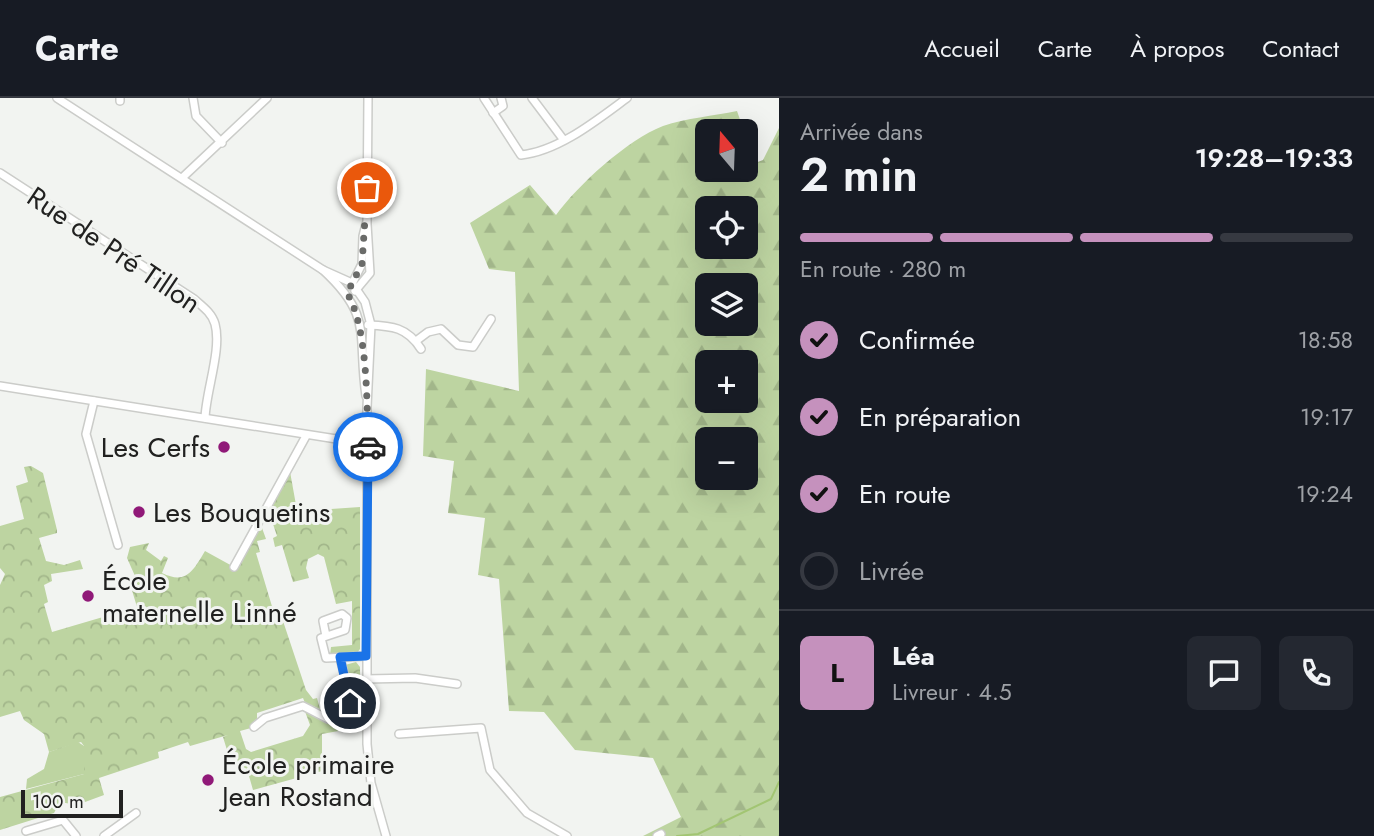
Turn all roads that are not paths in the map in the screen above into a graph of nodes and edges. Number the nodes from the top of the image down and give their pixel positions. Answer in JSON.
{"nodes":[{"id":1,"x":57,"y":98,"type":"edge"},
{"id":2,"x":193,"y":98,"type":"edge"},
{"id":3,"x":267,"y":98,"type":"edge"},
{"id":4,"x":368,"y":98,"type":"edge"},
{"id":5,"x":484,"y":98,"type":"edge"},
{"id":6,"x":501,"y":98,"type":"edge"},
{"id":7,"x":532,"y":98,"type":"edge"},
{"id":8,"x":627,"y":98,"type":"edge"},
{"id":9,"x":493,"y":113,"type":"junction"},
{"id":10,"x":563,"y":139,"type":"junction"},
{"id":11,"x":222,"y":143,"type":"junction"},
{"id":12,"x":0,"y":173,"type":"edge"},
{"id":13,"x":182,"y":178,"type":"junction"},
{"id":14,"x":367,"y":224,"type":"junction"},
{"id":15,"x":323,"y":270,"type":"junction"},
{"id":16,"x":352,"y":283,"type":"junction"},
{"id":17,"x":358,"y":290,"type":"junction"},
{"id":18,"x":347,"y":293,"type":"junction"},
{"id":19,"x":491,"y":319,"type":"dead end"},
{"id":20,"x":360,"y":325,"type":"junction"},
{"id":21,"x":371,"y":325,"type":"junction"},
{"id":22,"x":416,"y":341,"type":"junction"},
{"id":23,"x":421,"y":349,"type":"dead end"},
{"id":24,"x":0,"y":386,"type":"edge"},
{"id":25,"x":94,"y":401,"type":"junction"},
{"id":26,"x":368,"y":407,"type":"junction"},
{"id":27,"x":205,"y":418,"type":"junction"},
{"id":28,"x":306,"y":436,"type":"junction"},
{"id":29,"x":368,"y":444,"type":"junction"},
{"id":30,"x":118,"y":545,"type":"dead end"},
{"id":31,"x":234,"y":567,"type":"dead end"},
{"id":32,"x":326,"y":636,"type":"dead end"},
{"id":33,"x":366,"y":656,"type":"junction"},
{"id":34,"x":340,"y":657,"type":"junction"},
{"id":35,"x":366,"y":679,"type":"junction"},
{"id":36,"x":457,"y":684,"type":"dead end"},
{"id":37,"x":254,"y":727,"type":"dead end"},
{"id":38,"x":399,"y":734,"type":"dead end"},
{"id":39,"x":136,"y":813,"type":"dead end"},
{"id":40,"x":26,"y":831,"type":"dead end"},
{"id":41,"x":76,"y":836,"type":"edge"},
{"id":42,"x":104,"y":836,"type":"edge"},
{"id":43,"x":386,"y":836,"type":"edge"},
{"id":44,"x":567,"y":836,"type":"edge"}],
"edges":[{"from":1,"to":13,"type":"street"},
{"from":2,"to":11,"type":"street"},
{"from":3,"to":11,"type":"street"},
{"from":4,"to":14,"type":"street"},
{"from":5,"to":9,"type":"street"},
{"from":6,"to":9,"type":"street"},
{"from":7,"to":10,"type":"street"},
{"from":8,"to":10,"type":"street"},
{"from":9,"to":10,"type":"street"},
{"from":11,"to":13,"type":"street"},
{"from":12,"to":27,"type":"street","name":"Rue de Pré Tillon"},
{"from":13,"to":15,"type":"street"},
{"from":14,"to":16,"type":"street"},
{"from":14,"to":17,"type":"street"},
{"from":15,"to":16,"type":"street"},
{"from":15,"to":18,"type":"street"},
{"from":16,"to":17,"type":"street"},
{"from":16,"to":18,"type":"street"},
{"from":17,"to":18,"type":"street"},
{"from":17,"to":21,"type":"street"},
{"from":18,"to":20,"type":"street"},
{"from":19,"to":22,"type":"street"},
{"from":20,"to":21,"type":"street"},
{"from":20,"to":26,"type":"street"},
{"from":21,"to":22,"type":"street"},
{"from":21,"to":26,"type":"street"},
{"from":22,"to":23,"type":"street"},
{"from":24,"to":25,"type":"street"},
{"from":25,"to":27,"type":"street"},
{"from":25,"to":30,"type":"street"},
{"from":26,"to":29,"type":"street"},
{"from":27,"to":28,"type":"street"},
{"from":28,"to":29,"type":"street"},
{"from":28,"to":31,"type":"street"},
{"from":29,"to":33,"type":"street"},
{"from":32,"to":34,"type":"street"},
{"from":33,"to":34,"type":"street"},
{"from":33,"to":35,"type":"street"},
{"from":34,"to":37,"type":"street"},
{"from":35,"to":36,"type":"street"},
{"from":35,"to":43,"type":"street"},
{"from":38,"to":44,"type":"street"},
{"from":39,"to":42,"type":"street"},
{"from":40,"to":41,"type":"street"}]}
